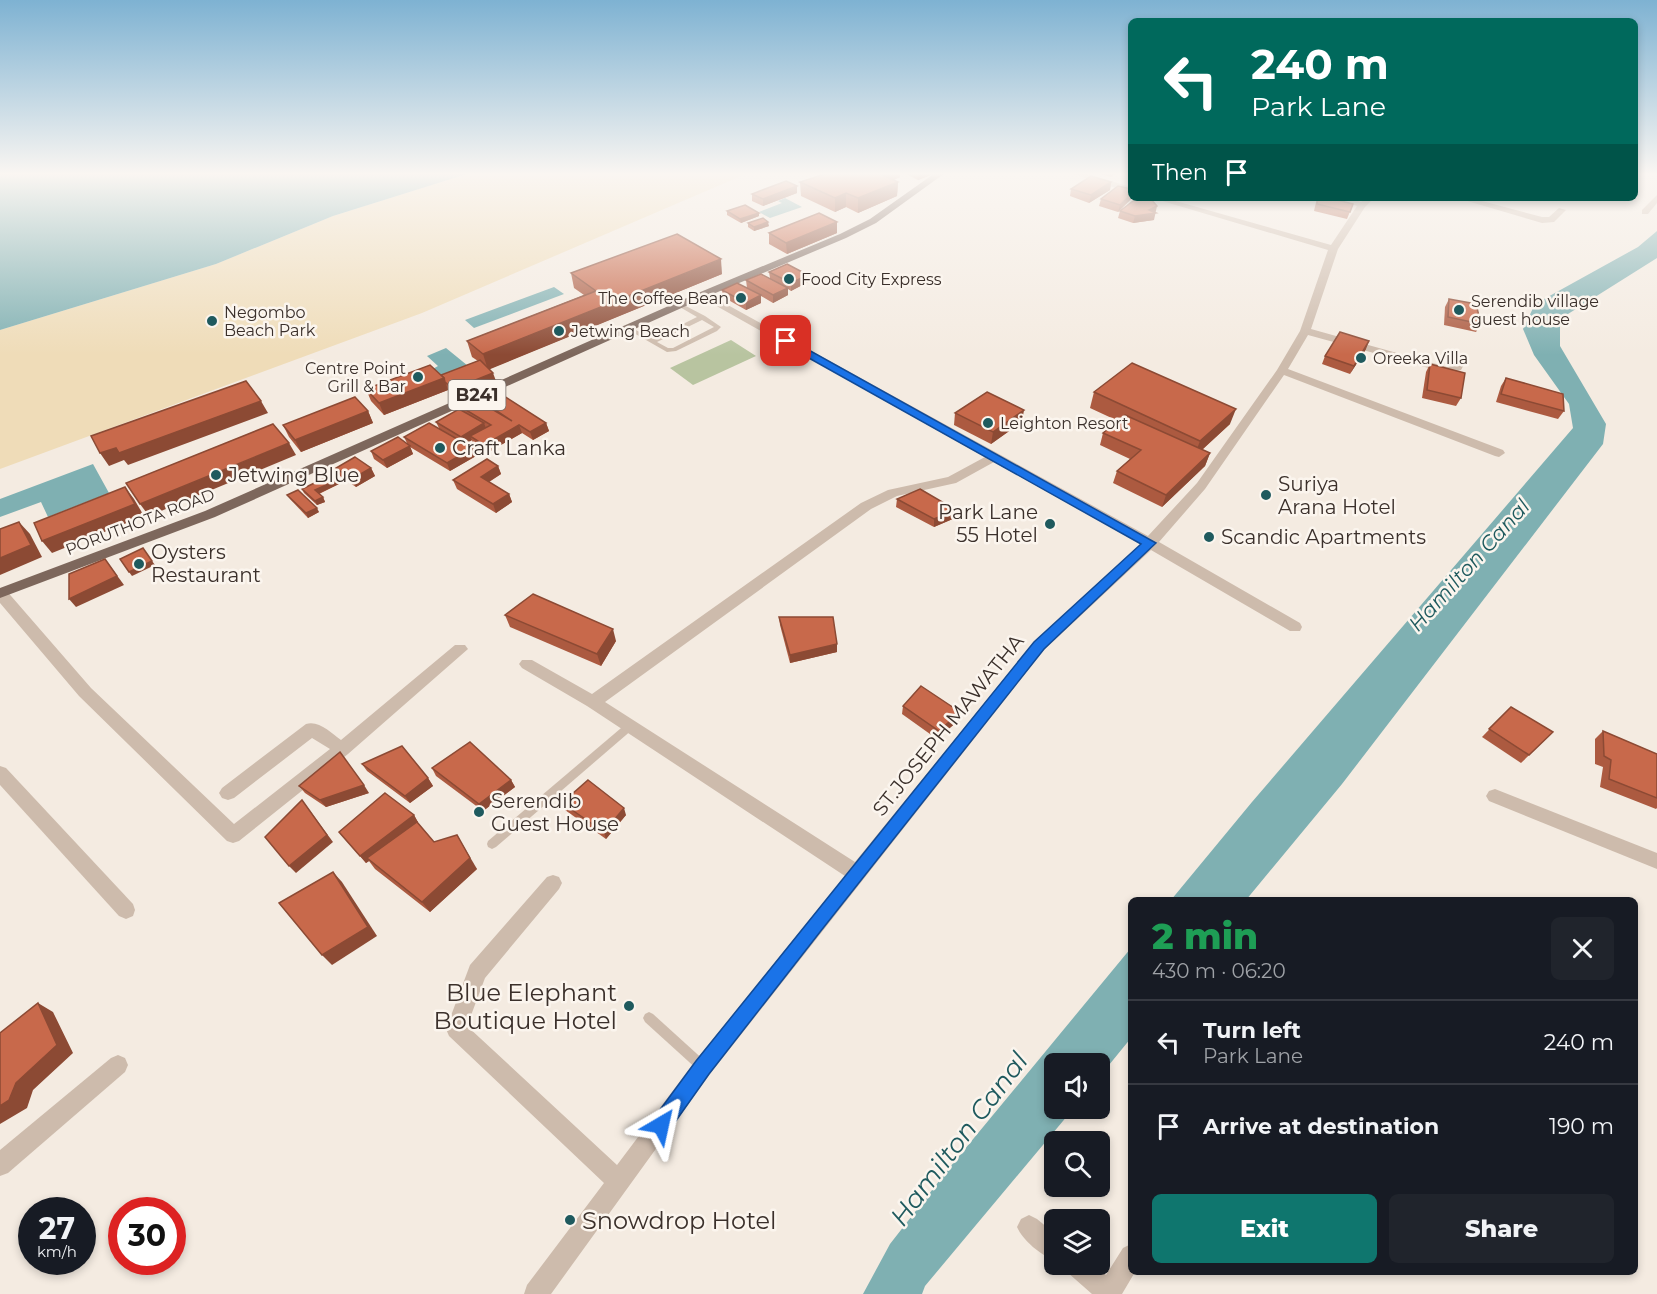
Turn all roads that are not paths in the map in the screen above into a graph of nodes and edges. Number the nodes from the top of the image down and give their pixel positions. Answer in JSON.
{"nodes":[{"id":1,"x":848,"y":233,"type":"edge"},
{"id":2,"x":1279,"y":233,"type":"edge"},
{"id":3,"x":1344,"y":233,"type":"edge"},
{"id":4,"x":1333,"y":249,"type":"junction"},
{"id":5,"x":702,"y":295,"type":"junction"},
{"id":6,"x":680,"y":305,"type":"junction"},
{"id":7,"x":703,"y":317,"type":"junction"},
{"id":8,"x":628,"y":328,"type":"junction"},
{"id":9,"x":1305,"y":330,"type":"junction"},
{"id":10,"x":652,"y":342,"type":"junction"},
{"id":11,"x":1463,"y":357,"type":"dead end"},
{"id":12,"x":1282,"y":370,"type":"junction"},
{"id":13,"x":1500,"y":453,"type":"dead end"},
{"id":14,"x":994,"y":457,"type":"junction"},
{"id":15,"x":1150,"y":543,"type":"junction"},
{"id":16,"x":0,"y":593,"type":"edge"},
{"id":17,"x":1295,"y":627,"type":"dead end"},
{"id":18,"x":460,"y":649,"type":"dead end"},
{"id":19,"x":527,"y":664,"type":"dead end"},
{"id":20,"x":593,"y":702,"type":"junction"},
{"id":21,"x":630,"y":726,"type":"junction"},
{"id":22,"x":342,"y":749,"type":"junction"},
{"id":23,"x":0,"y":773,"type":"edge"},
{"id":24,"x":228,"y":793,"type":"dead end"},
{"id":25,"x":1495,"y":796,"type":"dead end"},
{"id":26,"x":492,"y":844,"type":"dead end"},
{"id":27,"x":1657,"y":861,"type":"edge"},
{"id":28,"x":856,"y":873,"type":"junction"},
{"id":29,"x":553,"y":883,"type":"dead end"},
{"id":30,"x":126,"y":910,"type":"dead end"},
{"id":31,"x":649,"y":1018,"type":"dead end"},
{"id":32,"x":118,"y":1065,"type":"dead end"},
{"id":33,"x":703,"y":1067,"type":"junction"},
{"id":34,"x":0,"y":1165,"type":"edge"},
{"id":35,"x":619,"y":1182,"type":"junction"},
{"id":36,"x":1029,"y":1227,"type":"dead end"},
{"id":37,"x":1044,"y":1240,"type":"edge"},
{"id":38,"x":1128,"y":1261,"type":"edge"},
{"id":39,"x":1087,"y":1275,"type":"edge"},
{"id":40,"x":536,"y":1294,"type":"edge"},
{"id":41,"x":1109,"y":1294,"type":"edge"}],
"edges":[{"from":1,"to":5,"type":"main road","name":"PORUTHOTA ROAD","number":"B241"},
{"from":2,"to":4,"type":"street"},
{"from":3,"to":4,"type":"street","name":"ST.JOSEPH MAWATHA"},
{"from":4,"to":9,"type":"street","name":"ST.JOSEPH MAWATHA"},
{"from":5,"to":6,"type":"main road","name":"PORUTHOTA ROAD","number":"B241"},
{"from":5,"to":14,"type":"street"},
{"from":6,"to":7,"type":"lane"},
{"from":6,"to":8,"type":"main road","name":"PORUTHOTA ROAD","number":"B241"},
{"from":7,"to":10,"type":"lane"},
{"from":7,"to":10,"type":"lane"},
{"from":8,"to":10,"type":"lane"},
{"from":8,"to":16,"type":"main road","name":"PORUTHOTA ROAD","number":"B241"},
{"from":9,"to":11,"type":"street"},
{"from":9,"to":12,"type":"street","name":"ST.JOSEPH MAWATHA"},
{"from":12,"to":13,"type":"street"},
{"from":12,"to":15,"type":"street","name":"ST.JOSEPH MAWATHA"},
{"from":14,"to":15,"type":"street"},
{"from":14,"to":20,"type":"street"},
{"from":15,"to":17,"type":"street"},
{"from":15,"to":28,"type":"street","name":"ST.JOSEPH MAWATHA"},
{"from":16,"to":22,"type":"street"},
{"from":18,"to":22,"type":"street"},
{"from":19,"to":20,"type":"street"},
{"from":20,"to":21,"type":"street"},
{"from":21,"to":26,"type":"lane"},
{"from":21,"to":28,"type":"street"},
{"from":22,"to":24,"type":"street"},
{"from":23,"to":30,"type":"street"},
{"from":25,"to":27,"type":"street"},
{"from":28,"to":33,"type":"street","name":"ST.JOSEPH MAWATHA"},
{"from":29,"to":35,"type":"street"},
{"from":31,"to":33,"type":"lane"},
{"from":32,"to":34,"type":"street"},
{"from":33,"to":35,"type":"street","name":"ST.JOSEPH MAWATHA"},
{"from":35,"to":40,"type":"street","name":"ST.JOSEPH MAWATHA"},
{"from":36,"to":37,"type":"street"},
{"from":38,"to":41,"type":"street"},
{"from":39,"to":41,"type":"street"}]}
